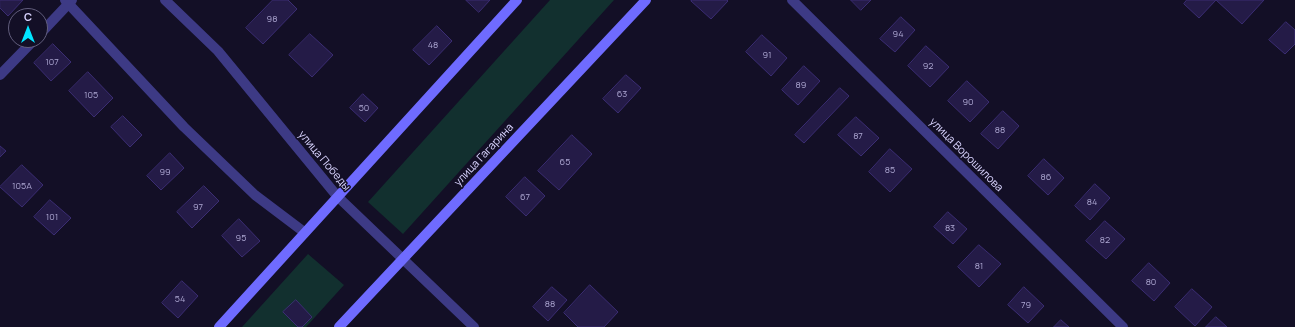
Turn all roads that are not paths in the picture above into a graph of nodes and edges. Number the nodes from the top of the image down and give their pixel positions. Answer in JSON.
{"nodes":[{"id":1,"x":165,"y":0,"type":"edge"},
{"id":2,"x":517,"y":0,"type":"edge"},
{"id":3,"x":646,"y":0,"type":"edge"},
{"id":4,"x":792,"y":0,"type":"edge"},
{"id":5,"x":69,"y":1,"type":"edge"},
{"id":6,"x":48,"y":25,"type":"edge"},
{"id":7,"x":26,"y":48,"type":"edge"},
{"id":8,"x":0,"y":75,"type":"edge"},
{"id":9,"x":337,"y":196,"type":"junction"},
{"id":10,"x":304,"y":232,"type":"junction"},
{"id":11,"x":402,"y":258,"type":"junction"},
{"id":12,"x":219,"y":327,"type":"edge"},
{"id":13,"x":339,"y":327,"type":"edge"},
{"id":14,"x":474,"y":327,"type":"edge"},
{"id":15,"x":1123,"y":327,"type":"edge"}],
"edges":[{"from":1,"to":9,"type":"street","name":"улица Победы"},
{"from":2,"to":9,"type":"street"},
{"from":3,"to":11,"type":"street","name":"улица Гагарина"},
{"from":4,"to":15,"type":"street","name":"улица Ворошилова"},
{"from":5,"to":6,"type":"street"},
{"from":5,"to":10,"type":"street"},
{"from":7,"to":8,"type":"street"},
{"from":9,"to":10,"type":"street"},
{"from":9,"to":11,"type":"street","name":"улица Победы"},
{"from":10,"to":12,"type":"street"},
{"from":11,"to":13,"type":"street","name":"улица Гагарина"},
{"from":11,"to":14,"type":"street","name":"улица Победы"}]}
